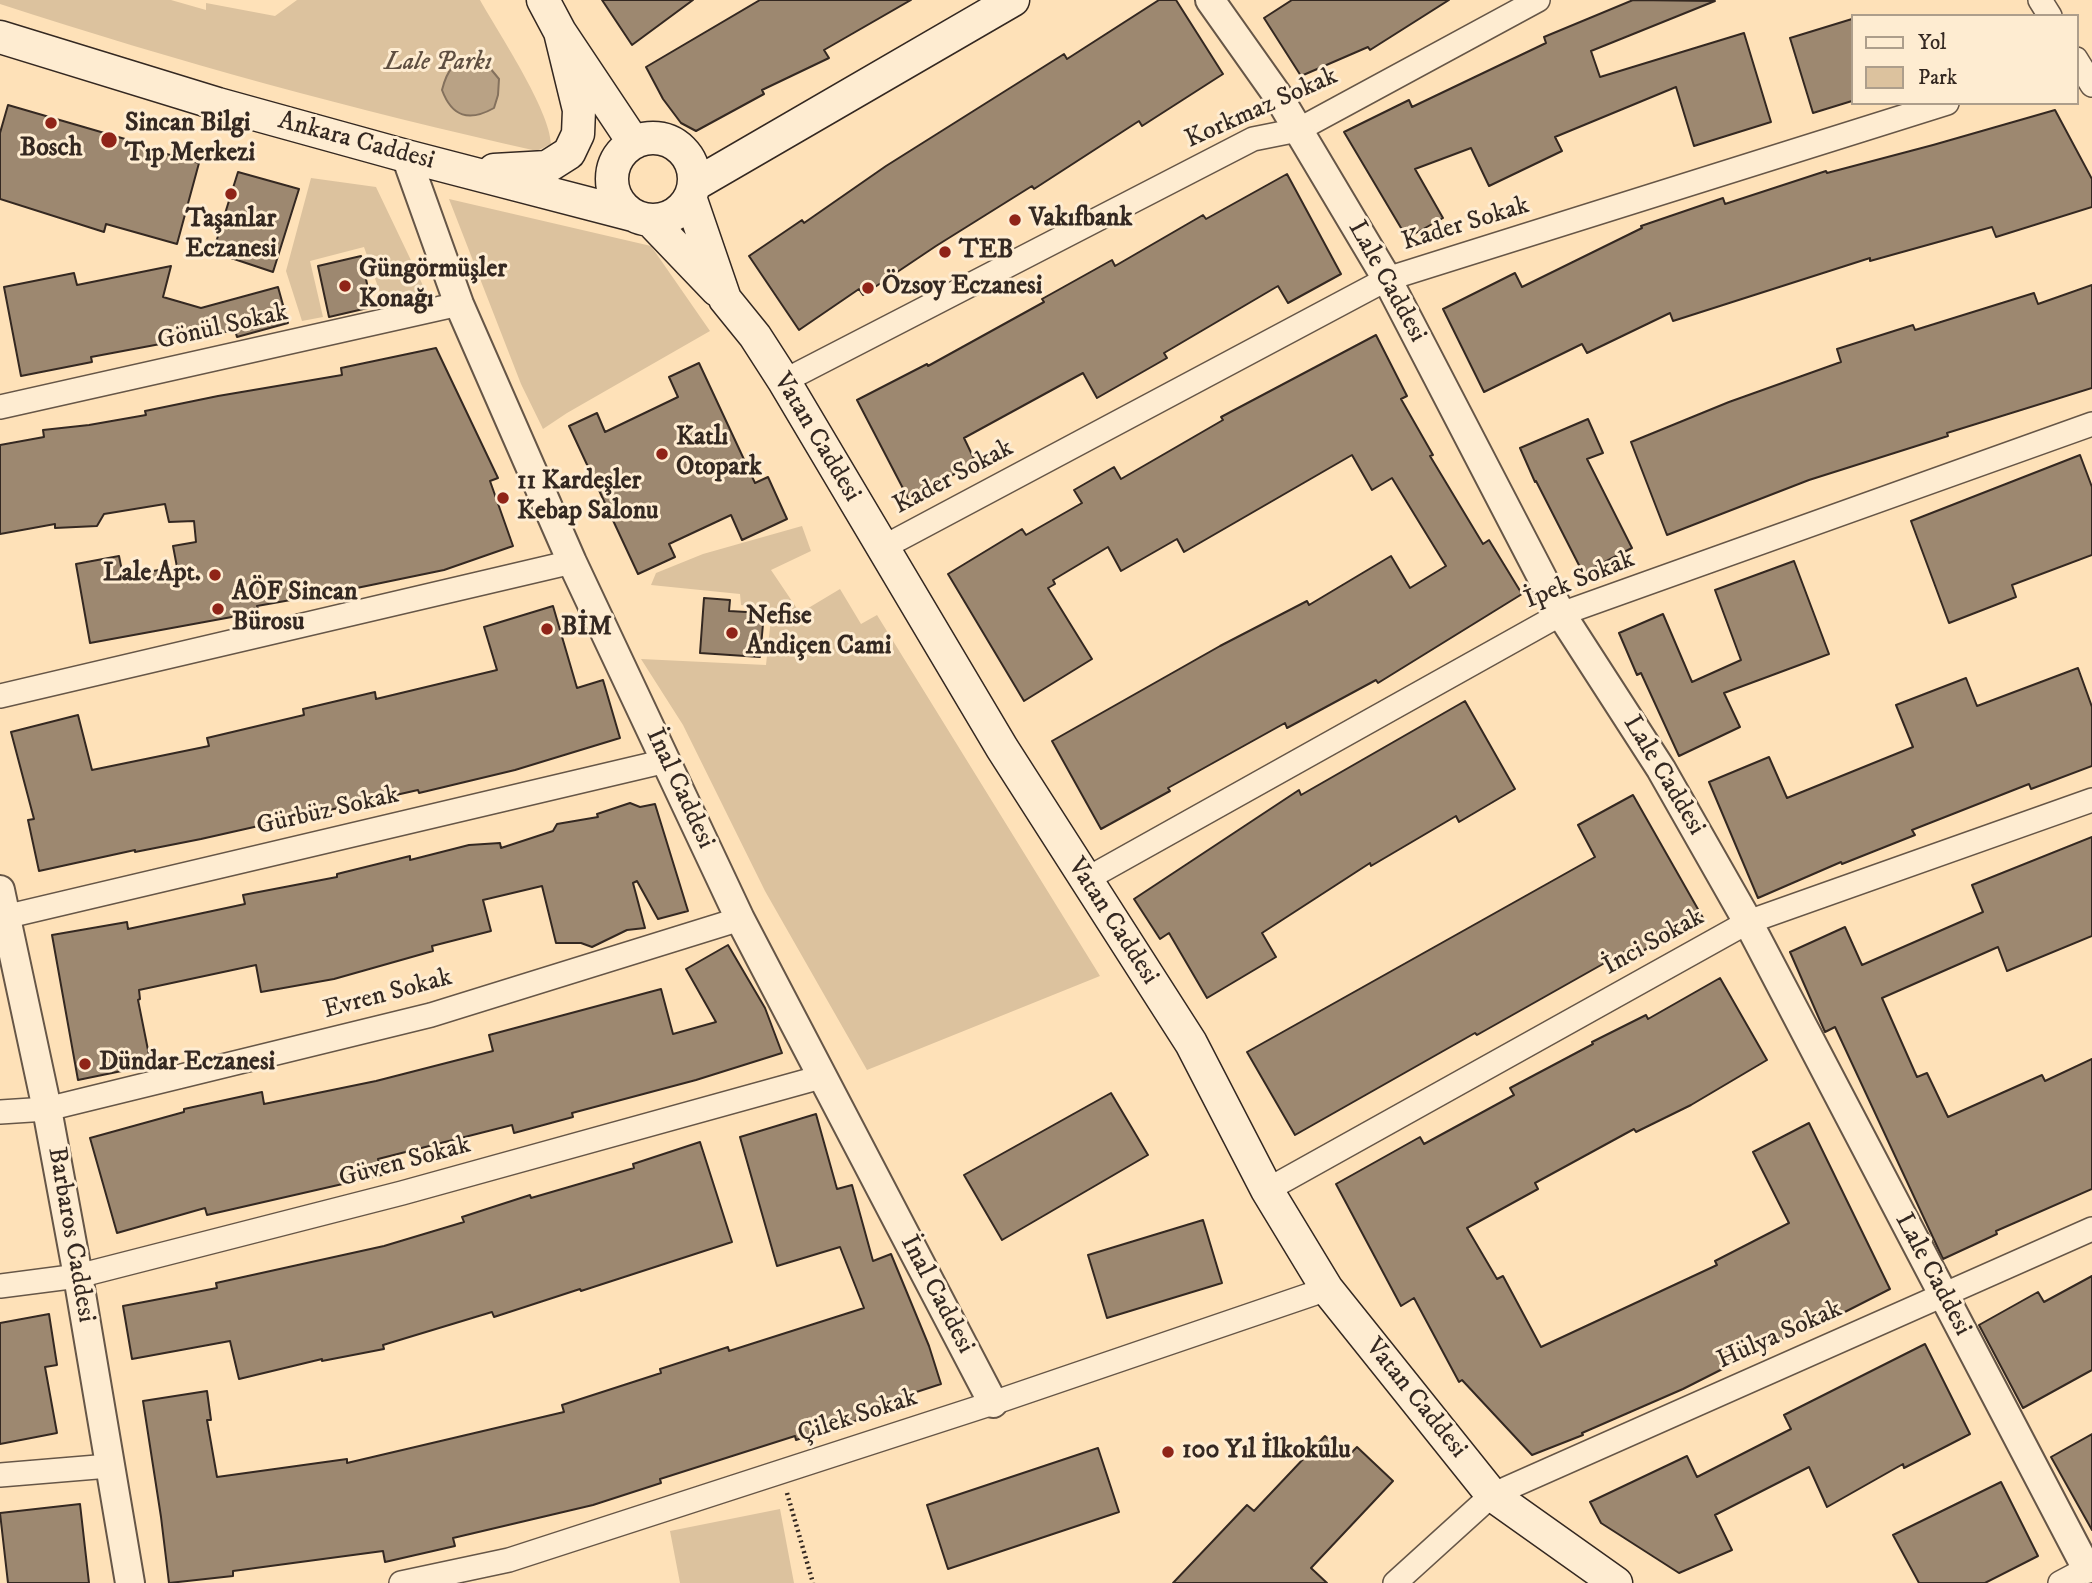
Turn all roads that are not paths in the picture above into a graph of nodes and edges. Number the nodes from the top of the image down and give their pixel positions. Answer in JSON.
{"nodes":[{"id":1,"x":542,"y":0,"type":"edge"},
{"id":2,"x":1013,"y":0,"type":"edge"},
{"id":3,"x":1210,"y":0,"type":"edge"},
{"id":4,"x":1538,"y":0,"type":"edge"},
{"id":5,"x":560,"y":32,"type":"junction"},
{"id":6,"x":0,"y":37,"type":"edge"},
{"id":7,"x":2081,"y":61,"type":"edge"},
{"id":8,"x":2092,"y":85,"type":"edge"},
{"id":9,"x":1941,"y":105,"type":"edge"},
{"id":10,"x":1298,"y":130,"type":"junction"},
{"id":11,"x":634,"y":143,"type":"junction"},
{"id":12,"x":406,"y":156,"type":"junction"},
{"id":13,"x":461,"y":171,"type":"junction"},
{"id":14,"x":692,"y":191,"type":"junction"},
{"id":15,"x":642,"y":218,"type":"junction"},
{"id":16,"x":1387,"y":279,"type":"junction"},
{"id":17,"x":725,"y":299,"type":"junction"},
{"id":18,"x":459,"y":304,"type":"junction"},
{"id":19,"x":784,"y":381,"type":"junction"},
{"id":20,"x":0,"y":407,"type":"edge"},
{"id":21,"x":2092,"y":424,"type":"edge"},
{"id":22,"x":881,"y":548,"type":"junction"},
{"id":23,"x":572,"y":562,"type":"junction"},
{"id":24,"x":1561,"y":614,"type":"junction"},
{"id":25,"x":0,"y":696,"type":"edge"},
{"id":26,"x":666,"y":761,"type":"junction"},
{"id":27,"x":2092,"y":800,"type":"edge"},
{"id":28,"x":1085,"y":880,"type":"junction"},
{"id":29,"x":0,"y":890,"type":"edge"},
{"id":30,"x":2,"y":918,"type":"edge"},
{"id":31,"x":740,"y":919,"type":"junction"},
{"id":32,"x":1748,"y":922,"type":"junction"},
{"id":33,"x":821,"y":1077,"type":"junction"},
{"id":34,"x":47,"y":1109,"type":"junction"},
{"id":35,"x":0,"y":1112,"type":"edge"},
{"id":36,"x":1268,"y":1190,"type":"junction"},
{"id":37,"x":2092,"y":1229,"type":"edge"},
{"id":38,"x":78,"y":1276,"type":"junction"},
{"id":39,"x":0,"y":1286,"type":"edge"},
{"id":40,"x":1327,"y":1289,"type":"junction"},
{"id":41,"x":1942,"y":1294,"type":"junction"},
{"id":42,"x":993,"y":1403,"type":"junction"},
{"id":43,"x":108,"y":1465,"type":"junction"},
{"id":44,"x":0,"y":1475,"type":"edge"},
{"id":45,"x":1492,"y":1495,"type":"junction"},
{"id":46,"x":2090,"y":1568,"type":"edge"},
{"id":47,"x":130,"y":1583,"type":"edge"},
{"id":48,"x":401,"y":1583,"type":"edge"},
{"id":49,"x":1395,"y":1583,"type":"edge"},
{"id":50,"x":1616,"y":1583,"type":"edge"},
{"id":51,"x":2060,"y":1583,"type":"edge"}],
"edges":[{"from":1,"to":5,"type":"main road"},
{"from":2,"to":14,"type":"main road"},
{"from":3,"to":10,"type":"street","name":"Lale Caddesi"},
{"from":4,"to":10,"type":"street","name":"Korkmaz Sokak"},
{"from":5,"to":11,"type":"main road"},
{"from":5,"to":13,"type":"main road"},
{"from":6,"to":12,"type":"main road","name":"Ankara Caddesi"},
{"from":7,"to":8,"type":"street"},
{"from":9,"to":16,"type":"street","name":"Kader Sokak"},
{"from":10,"to":16,"type":"street","name":"Lale Caddesi"},
{"from":10,"to":19,"type":"street","name":"Korkmaz Sokak"},
{"from":11,"to":14,"type":"main road"},
{"from":11,"to":15,"type":"main road"},
{"from":12,"to":13,"type":"main road","name":"Ankara Caddesi"},
{"from":12,"to":18,"type":"street","name":"İnal Caddesi"},
{"from":13,"to":15,"type":"main road","name":"Ankara Caddesi"},
{"from":14,"to":15,"type":"main road"},
{"from":14,"to":17,"type":"main road","name":"Vatan Caddesi"},
{"from":15,"to":17,"type":"main road"},
{"from":16,"to":22,"type":"street","name":"Kader Sokak"},
{"from":16,"to":24,"type":"street","name":"Lale Caddesi"},
{"from":17,"to":19,"type":"main road","name":"Vatan Caddesi"},
{"from":18,"to":20,"type":"street","name":"Gönül Sokak"},
{"from":18,"to":23,"type":"street","name":"İnal Caddesi"},
{"from":19,"to":22,"type":"main road","name":"Vatan Caddesi"},
{"from":21,"to":24,"type":"street","name":"İpek Sokak"},
{"from":22,"to":28,"type":"main road","name":"Vatan Caddesi"},
{"from":23,"to":25,"type":"street"},
{"from":23,"to":26,"type":"street","name":"İnal Caddesi"},
{"from":24,"to":28,"type":"street","name":"İpek Sokak"},
{"from":24,"to":32,"type":"street","name":"Lale Caddesi"},
{"from":26,"to":30,"type":"street","name":"Gürbüz Sokak"},
{"from":26,"to":31,"type":"street","name":"İnal Caddesi"},
{"from":27,"to":32,"type":"street","name":"İnci Sokak"},
{"from":28,"to":36,"type":"main road","name":"Vatan Caddesi"},
{"from":29,"to":30,"type":"street","name":"Barbaros Caddesi"},
{"from":30,"to":34,"type":"street","name":"Barbaros Caddesi"},
{"from":31,"to":33,"type":"street","name":"İnal Caddesi"},
{"from":31,"to":34,"type":"street","name":"Evren Sokak"},
{"from":32,"to":36,"type":"street","name":"İnci Sokak"},
{"from":32,"to":41,"type":"street","name":"Lale Caddesi"},
{"from":33,"to":38,"type":"street","name":"Güven Sokak"},
{"from":33,"to":42,"type":"street","name":"İnal Caddesi"},
{"from":34,"to":35,"type":"street","name":"Evren Sokak"},
{"from":34,"to":38,"type":"street","name":"Barbaros Caddesi"},
{"from":36,"to":40,"type":"main road","name":"Vatan Caddesi"},
{"from":37,"to":41,"type":"street","name":"Hülya Sokak"},
{"from":38,"to":39,"type":"street","name":"Güven Sokak"},
{"from":38,"to":43,"type":"street","name":"Barbaros Caddesi"},
{"from":40,"to":42,"type":"street","name":"Çilek Sokak"},
{"from":40,"to":45,"type":"main road","name":"Vatan Caddesi"},
{"from":41,"to":45,"type":"street","name":"Hülya Sokak"},
{"from":41,"to":46,"type":"street","name":"Lale Caddesi"},
{"from":42,"to":48,"type":"street","name":"Çilek Sokak"},
{"from":43,"to":44,"type":"street"},
{"from":43,"to":47,"type":"street","name":"Barbaros Caddesi"},
{"from":45,"to":49,"type":"street","name":"Hülya Sokak"},
{"from":45,"to":50,"type":"main road","name":"Vatan Caddesi"},
{"from":46,"to":51,"type":"street"}]}
